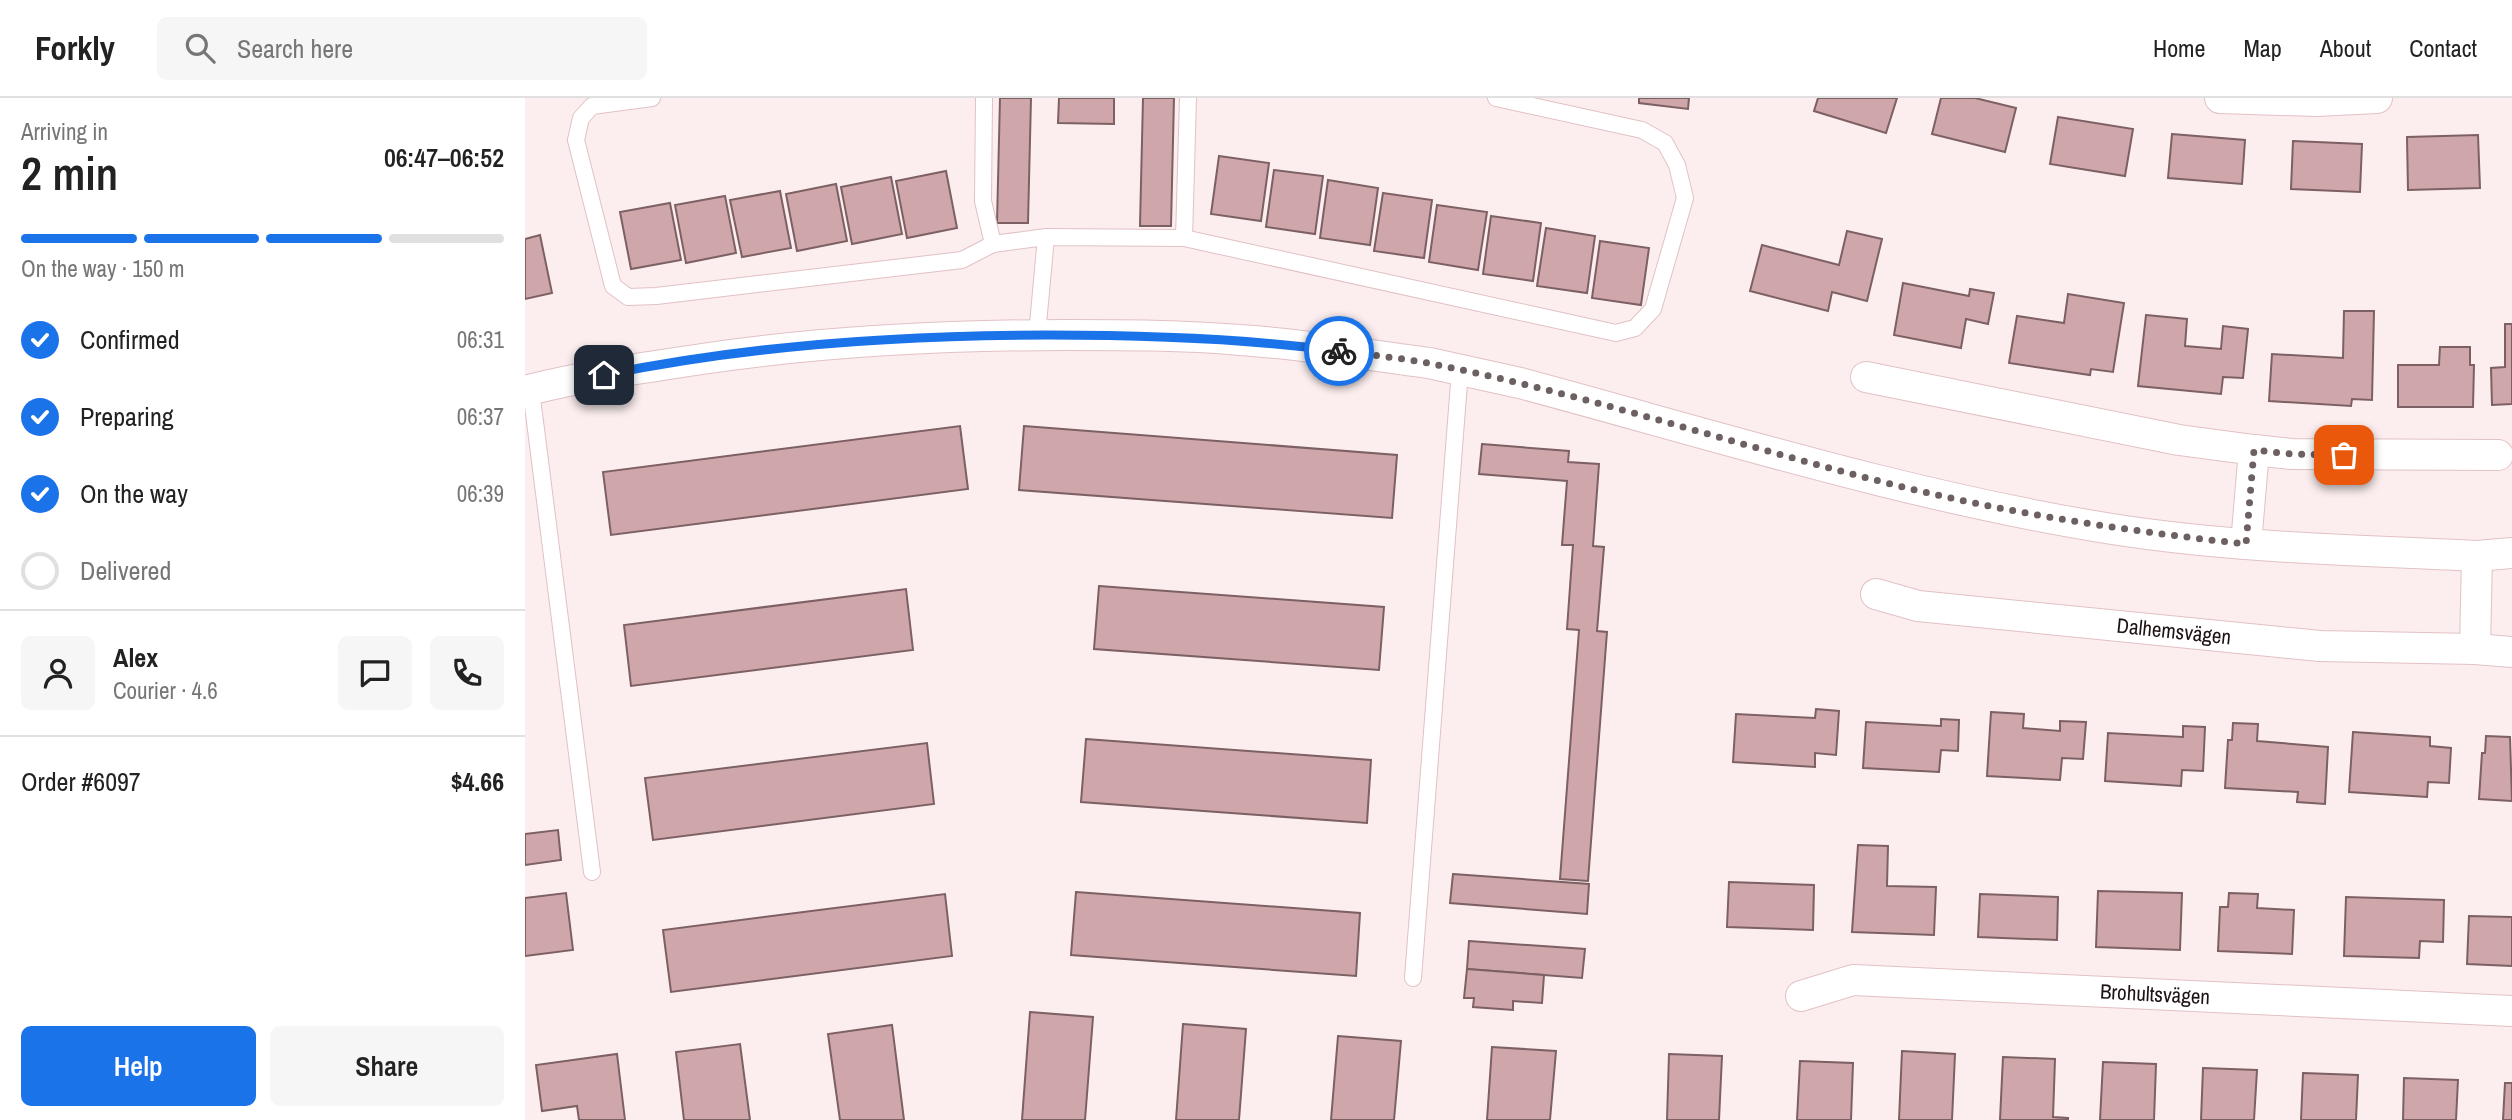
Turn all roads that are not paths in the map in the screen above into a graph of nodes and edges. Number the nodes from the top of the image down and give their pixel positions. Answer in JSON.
{"nodes":[{"id":1,"x":652,"y":98,"type":"edge"},
{"id":2,"x":983,"y":98,"type":"edge"},
{"id":3,"x":1188,"y":98,"type":"edge"},
{"id":4,"x":1496,"y":98,"type":"edge"},
{"id":5,"x":2220,"y":98,"type":"edge"},
{"id":6,"x":2377,"y":98,"type":"edge"},
{"id":7,"x":1046,"y":237,"type":"junction"},
{"id":8,"x":1184,"y":238,"type":"junction"},
{"id":9,"x":993,"y":243,"type":"junction"},
{"id":10,"x":1037,"y":335,"type":"junction"},
{"id":11,"x":1460,"y":370,"type":"junction"},
{"id":12,"x":1866,"y":377,"type":"dead end"},
{"id":13,"x":528,"y":391,"type":"edge"},
{"id":14,"x":2254,"y":450,"type":"junction"},
{"id":15,"x":2498,"y":455,"type":"dead end"},
{"id":16,"x":2246,"y":544,"type":"junction"},
{"id":17,"x":2512,"y":553,"type":"edge"},
{"id":18,"x":2477,"y":556,"type":"junction"},
{"id":19,"x":1876,"y":594,"type":"dead end"},
{"id":20,"x":2475,"y":649,"type":"junction"},
{"id":21,"x":2512,"y":652,"type":"edge"},
{"id":22,"x":591,"y":872,"type":"dead end"},
{"id":23,"x":1413,"y":978,"type":"dead end"},
{"id":24,"x":1801,"y":996,"type":"dead end"},
{"id":25,"x":2512,"y":1011,"type":"edge"}],
"edges":[{"from":1,"to":9,"type":"lane"},
{"from":2,"to":9,"type":"lane"},
{"from":3,"to":8,"type":"lane"},
{"from":4,"to":8,"type":"lane"},
{"from":5,"to":6,"type":"street"},
{"from":7,"to":8,"type":"lane"},
{"from":7,"to":9,"type":"lane"},
{"from":7,"to":10,"type":"lane"},
{"from":10,"to":11,"type":"street"},
{"from":10,"to":13,"type":"street"},
{"from":11,"to":16,"type":"street"},
{"from":11,"to":23,"type":"lane"},
{"from":12,"to":14,"type":"street"},
{"from":13,"to":22,"type":"lane"},
{"from":14,"to":15,"type":"street"},
{"from":14,"to":16,"type":"street"},
{"from":16,"to":18,"type":"street"},
{"from":17,"to":18,"type":"street"},
{"from":18,"to":20,"type":"street"},
{"from":19,"to":20,"type":"street","name":"Dalhemsvägen"},
{"from":20,"to":21,"type":"street","name":"Dalhemsvägen"},
{"from":24,"to":25,"type":"street","name":"Brohultsvägen"}]}
